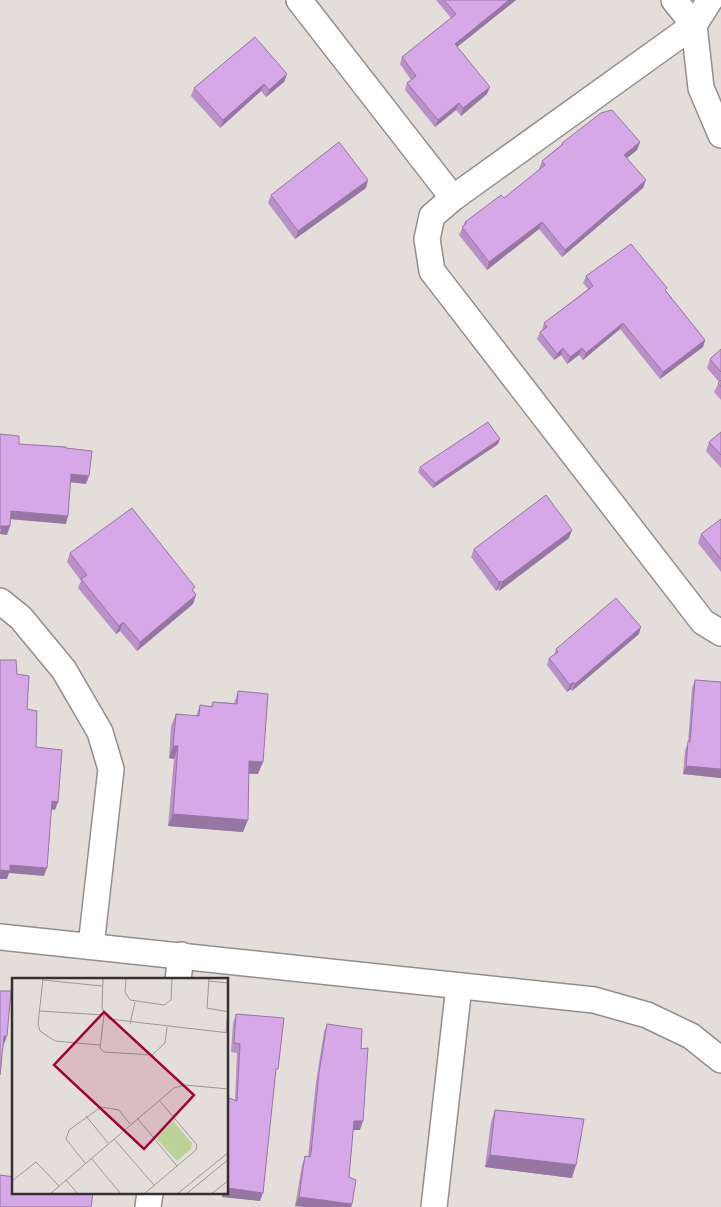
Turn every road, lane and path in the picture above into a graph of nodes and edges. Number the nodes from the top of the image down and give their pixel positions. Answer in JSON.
{"nodes":[{"id":1,"x":299,"y":0,"type":"edge"},
{"id":2,"x":674,"y":0,"type":"edge"},
{"id":3,"x":710,"y":0,"type":"edge"},
{"id":4,"x":694,"y":25,"type":"junction"},
{"id":5,"x":721,"y":135,"type":"edge"},
{"id":6,"x":453,"y":198,"type":"junction"},
{"id":7,"x":0,"y":601,"type":"edge"},
{"id":8,"x":721,"y":633,"type":"edge"},
{"id":9,"x":0,"y":936,"type":"edge"},
{"id":10,"x":90,"y":946,"type":"junction"},
{"id":11,"x":181,"y":955,"type":"junction"},
{"id":12,"x":178,"y":978,"type":"edge"},
{"id":13,"x":459,"y":986,"type":"junction"},
{"id":14,"x":721,"y":1060,"type":"edge"},
{"id":15,"x":150,"y":1194,"type":"edge"},
{"id":16,"x":148,"y":1207,"type":"edge"},
{"id":17,"x":434,"y":1207,"type":"edge"}],
"edges":[{"from":1,"to":6,"type":"street"},
{"from":2,"to":4,"type":"street"},
{"from":3,"to":4,"type":"street"},
{"from":4,"to":5,"type":"street"},
{"from":4,"to":6,"type":"street"},
{"from":6,"to":8,"type":"street"},
{"from":7,"to":10,"type":"street"},
{"from":9,"to":10,"type":"street"},
{"from":10,"to":11,"type":"street"},
{"from":11,"to":12,"type":"street"},
{"from":11,"to":13,"type":"street"},
{"from":13,"to":14,"type":"street"},
{"from":13,"to":17,"type":"street"},
{"from":15,"to":16,"type":"street"}]}
